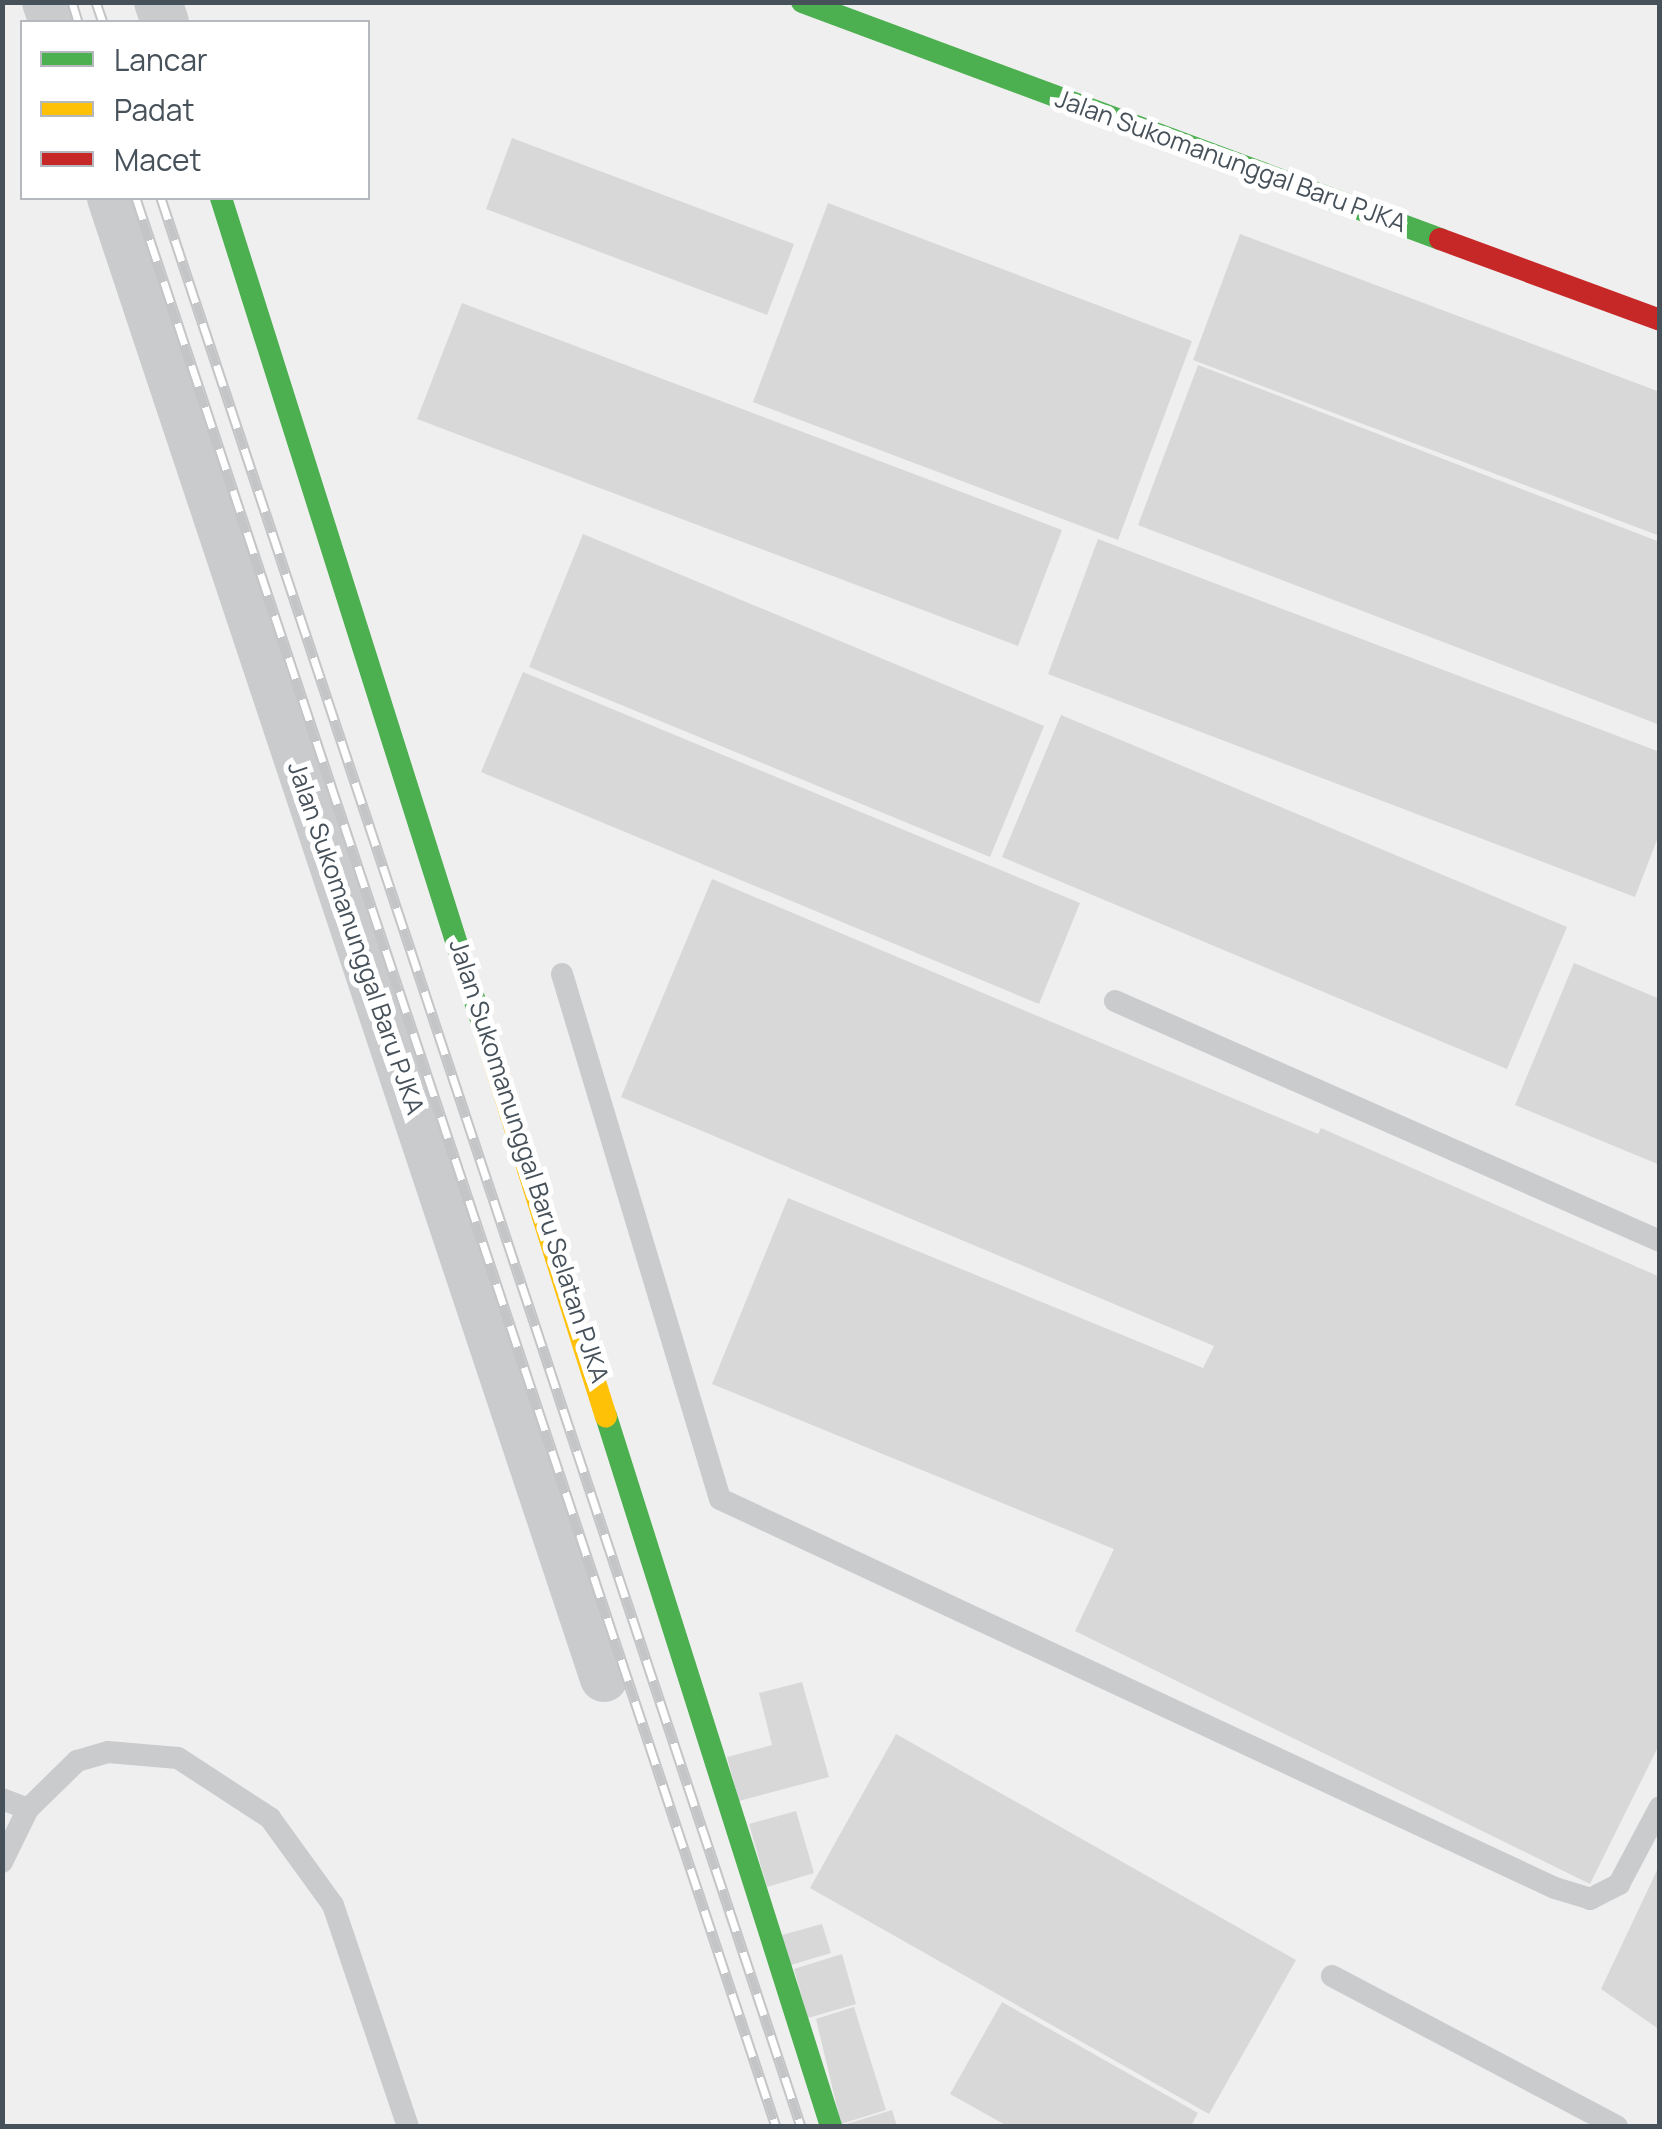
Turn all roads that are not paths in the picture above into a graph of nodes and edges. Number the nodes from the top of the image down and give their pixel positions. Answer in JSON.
{"nodes":[{"id":1,"x":802,"y":2,"type":"edge"},
{"id":2,"x":112,"y":200,"type":"edge"},
{"id":3,"x":222,"y":200,"type":"edge"},
{"id":4,"x":1660,"y":320,"type":"edge"},
{"id":5,"x":562,"y":974,"type":"dead end"},
{"id":6,"x":1115,"y":1001,"type":"dead end"},
{"id":7,"x":1660,"y":1241,"type":"edge"},
{"id":8,"x":604,"y":1678,"type":"dead end"},
{"id":9,"x":2,"y":1798,"type":"edge"},
{"id":10,"x":1660,"y":1807,"type":"edge"},
{"id":11,"x":28,"y":1809,"type":"junction"},
{"id":12,"x":2,"y":1862,"type":"edge"},
{"id":13,"x":1332,"y":1976,"type":"dead end"},
{"id":14,"x":408,"y":2126,"type":"edge"},
{"id":15,"x":832,"y":2126,"type":"edge"},
{"id":16,"x":1617,"y":2126,"type":"edge"}],
"edges":[{"from":1,"to":4,"type":"street","name":"Jalan Sukomanunggal Baru PJKA"},
{"from":2,"to":8,"type":"street","name":"Jalan Sukomanunggal Baru PJKA"},
{"from":3,"to":15,"type":"street","name":"Jalan Sukomanunggal Baru Selatan PJKA"},
{"from":5,"to":10,"type":"lane"},
{"from":6,"to":7,"type":"lane"},
{"from":9,"to":11,"type":"lane"},
{"from":11,"to":12,"type":"lane"},
{"from":11,"to":14,"type":"lane"},
{"from":13,"to":16,"type":"lane"}]}
